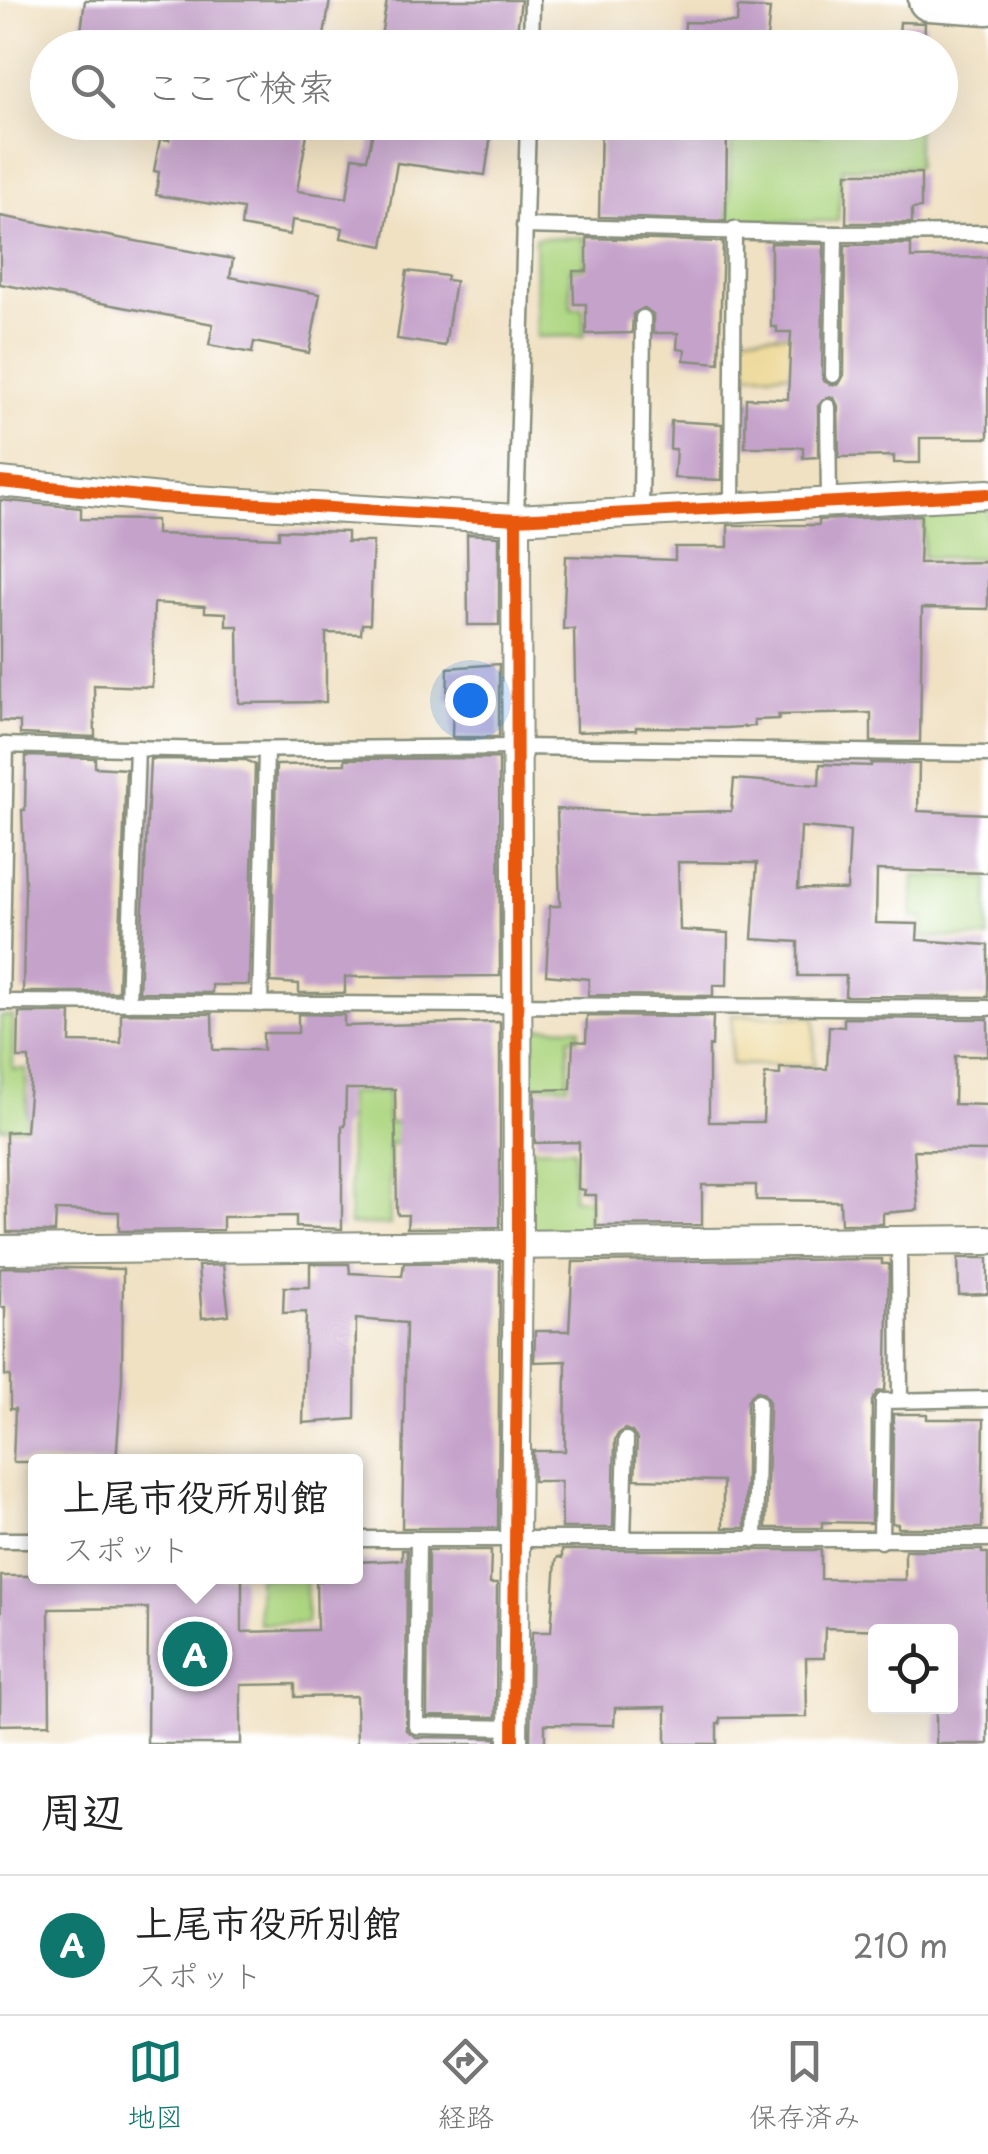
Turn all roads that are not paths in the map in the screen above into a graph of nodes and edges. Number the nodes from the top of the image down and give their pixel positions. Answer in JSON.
{"nodes":[{"id":1,"x":532,"y":0,"type":"edge"},
{"id":2,"x":929,"y":0,"type":"edge"},
{"id":3,"x":988,"y":4,"type":"edge"},
{"id":4,"x":531,"y":30,"type":"edge"},
{"id":5,"x":527,"y":140,"type":"edge"},
{"id":6,"x":524,"y":226,"type":"junction"},
{"id":7,"x":734,"y":229,"type":"junction"},
{"id":8,"x":988,"y":233,"type":"edge"},
{"id":9,"x":835,"y":234,"type":"junction"},
{"id":10,"x":644,"y":318,"type":"dead end"},
{"id":11,"x":833,"y":375,"type":"dead end"},
{"id":12,"x":828,"y":407,"type":"dead end"},
{"id":13,"x":0,"y":482,"type":"edge"},
{"id":14,"x":988,"y":494,"type":"edge"},
{"id":15,"x":829,"y":504,"type":"junction"},
{"id":16,"x":732,"y":509,"type":"junction"},
{"id":17,"x":641,"y":514,"type":"junction"},
{"id":18,"x":516,"y":518,"type":"junction"},
{"id":19,"x":3,"y":745,"type":"edge"},
{"id":20,"x":519,"y":747,"type":"junction"},
{"id":21,"x":137,"y":748,"type":"junction"},
{"id":22,"x":266,"y":750,"type":"junction"},
{"id":23,"x":988,"y":754,"type":"edge"},
{"id":24,"x":0,"y":1002,"type":"edge"},
{"id":25,"x":128,"y":1003,"type":"junction"},
{"id":26,"x":260,"y":1004,"type":"junction"},
{"id":27,"x":516,"y":1006,"type":"junction"},
{"id":28,"x":988,"y":1008,"type":"edge"},
{"id":29,"x":988,"y":1240,"type":"edge"},
{"id":30,"x":898,"y":1241,"type":"junction"},
{"id":31,"x":518,"y":1243,"type":"junction"},
{"id":32,"x":0,"y":1250,"type":"edge"},
{"id":33,"x":900,"y":1400,"type":"junction"},
{"id":34,"x":988,"y":1400,"type":"edge"},
{"id":35,"x":758,"y":1402,"type":"dead end"},
{"id":36,"x":626,"y":1440,"type":"dead end"},
{"id":37,"x":515,"y":1538,"type":"junction"},
{"id":38,"x":418,"y":1539,"type":"junction"},
{"id":39,"x":624,"y":1539,"type":"junction"},
{"id":40,"x":988,"y":1539,"type":"edge"},
{"id":41,"x":0,"y":1540,"type":"edge"},
{"id":42,"x":28,"y":1540,"type":"edge"},
{"id":43,"x":363,"y":1540,"type":"edge"},
{"id":44,"x":755,"y":1540,"type":"junction"},
{"id":45,"x":882,"y":1541,"type":"junction"},
{"id":46,"x":514,"y":1736,"type":"edge"}],
"edges":[{"from":1,"to":4,"type":"lane"},
{"from":2,"to":3,"type":"main road"},
{"from":5,"to":6,"type":"lane"},
{"from":6,"to":7,"type":"lane"},
{"from":6,"to":18,"type":"lane"},
{"from":7,"to":9,"type":"lane"},
{"from":7,"to":16,"type":"lane"},
{"from":8,"to":9,"type":"lane"},
{"from":9,"to":11,"type":"lane"},
{"from":10,"to":17,"type":"lane"},
{"from":12,"to":15,"type":"lane"},
{"from":13,"to":18,"type":"street"},
{"from":14,"to":15,"type":"street"},
{"from":15,"to":16,"type":"street"},
{"from":16,"to":17,"type":"street"},
{"from":17,"to":18,"type":"street"},
{"from":18,"to":20,"type":"street"},
{"from":19,"to":21,"type":"lane"},
{"from":19,"to":24,"type":"lane"},
{"from":20,"to":22,"type":"lane"},
{"from":20,"to":23,"type":"lane"},
{"from":20,"to":27,"type":"street"},
{"from":21,"to":22,"type":"lane"},
{"from":21,"to":25,"type":"lane"},
{"from":22,"to":26,"type":"lane"},
{"from":24,"to":25,"type":"lane"},
{"from":25,"to":26,"type":"lane"},
{"from":26,"to":27,"type":"lane"},
{"from":27,"to":28,"type":"lane"},
{"from":27,"to":31,"type":"street"},
{"from":29,"to":30,"type":"street"},
{"from":30,"to":31,"type":"street"},
{"from":30,"to":33,"type":"lane"},
{"from":31,"to":32,"type":"street"},
{"from":31,"to":37,"type":"street"},
{"from":33,"to":34,"type":"lane"},
{"from":33,"to":45,"type":"lane"},
{"from":35,"to":44,"type":"lane"},
{"from":36,"to":39,"type":"lane"},
{"from":37,"to":38,"type":"lane"},
{"from":37,"to":39,"type":"lane"},
{"from":37,"to":46,"type":"street"},
{"from":38,"to":43,"type":"lane"},
{"from":38,"to":46,"type":"lane"},
{"from":39,"to":44,"type":"lane"},
{"from":40,"to":45,"type":"lane"},
{"from":41,"to":42,"type":"lane"},
{"from":44,"to":45,"type":"lane"}]}
